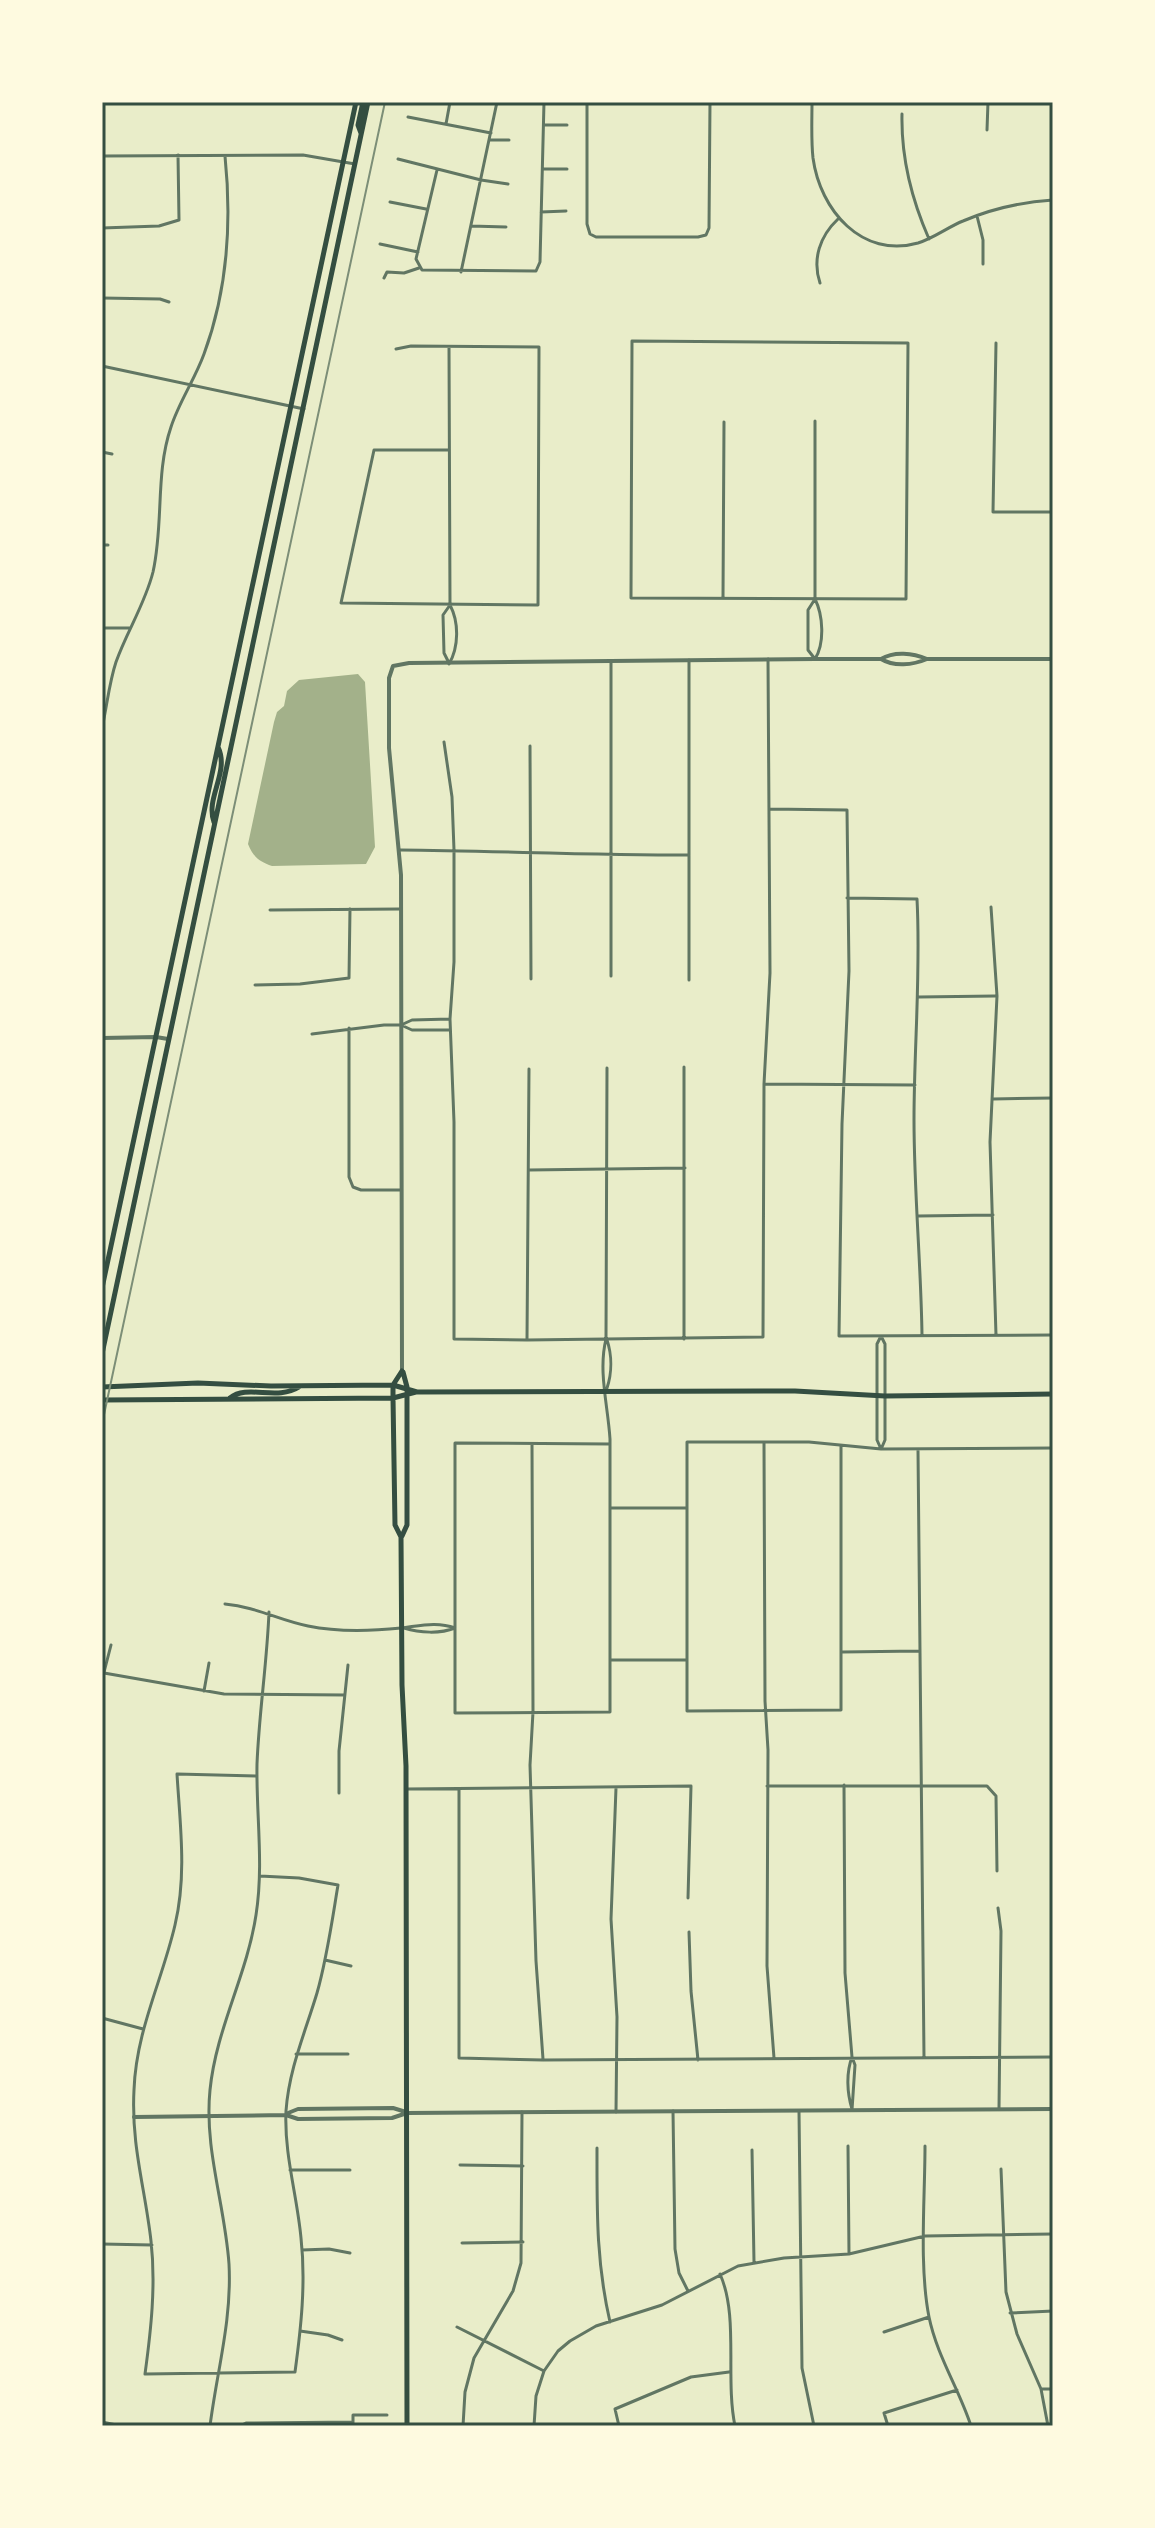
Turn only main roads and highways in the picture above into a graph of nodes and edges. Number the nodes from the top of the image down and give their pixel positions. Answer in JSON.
{"nodes":[{"id":1,"x":356,"y":102,"type":"edge"},
{"id":2,"x":366,"y":102,"type":"edge"},
{"id":3,"x":218,"y":747,"type":"junction"},
{"id":4,"x":215,"y":823,"type":"junction"},
{"id":5,"x":104,"y":1264,"type":"edge"},
{"id":6,"x":102,"y":1288,"type":"edge"},
{"id":7,"x":102,"y":1354,"type":"edge"},
{"id":8,"x":393,"y":1385,"type":"junction"},
{"id":9,"x":300,"y":1386,"type":"junction"},
{"id":10,"x":102,"y":1387,"type":"edge"},
{"id":11,"x":407,"y":1387,"type":"junction"},
{"id":12,"x":417,"y":1392,"type":"junction"},
{"id":13,"x":1053,"y":1394,"type":"edge"},
{"id":14,"x":407,"y":1396,"type":"junction"},
{"id":15,"x":230,"y":1398,"type":"junction"},
{"id":16,"x":393,"y":1398,"type":"junction"},
{"id":17,"x":102,"y":1400,"type":"edge"},
{"id":18,"x":401,"y":1537,"type":"junction"},
{"id":19,"x":407,"y":2426,"type":"edge"}],
"edges":[{"from":1,"to":3,"type":"main road"},
{"from":2,"to":4,"type":"main road"},
{"from":3,"to":4,"type":"main road"},
{"from":3,"to":5,"type":"main road"},
{"from":4,"to":7,"type":"main road"},
{"from":5,"to":6,"type":"main road"},
{"from":8,"to":9,"type":"main road"},
{"from":8,"to":11,"type":"main road"},
{"from":8,"to":11,"type":"main road"},
{"from":8,"to":16,"type":"main road"},
{"from":9,"to":10,"type":"main road"},
{"from":9,"to":15,"type":"main road"},
{"from":11,"to":12,"type":"main road"},
{"from":11,"to":14,"type":"main road"},
{"from":12,"to":13,"type":"main road"},
{"from":12,"to":14,"type":"main road"},
{"from":14,"to":16,"type":"main road"},
{"from":14,"to":18,"type":"main road"},
{"from":15,"to":16,"type":"main road"},
{"from":15,"to":17,"type":"main road"},
{"from":16,"to":18,"type":"main road"},
{"from":18,"to":19,"type":"main road"}]}
